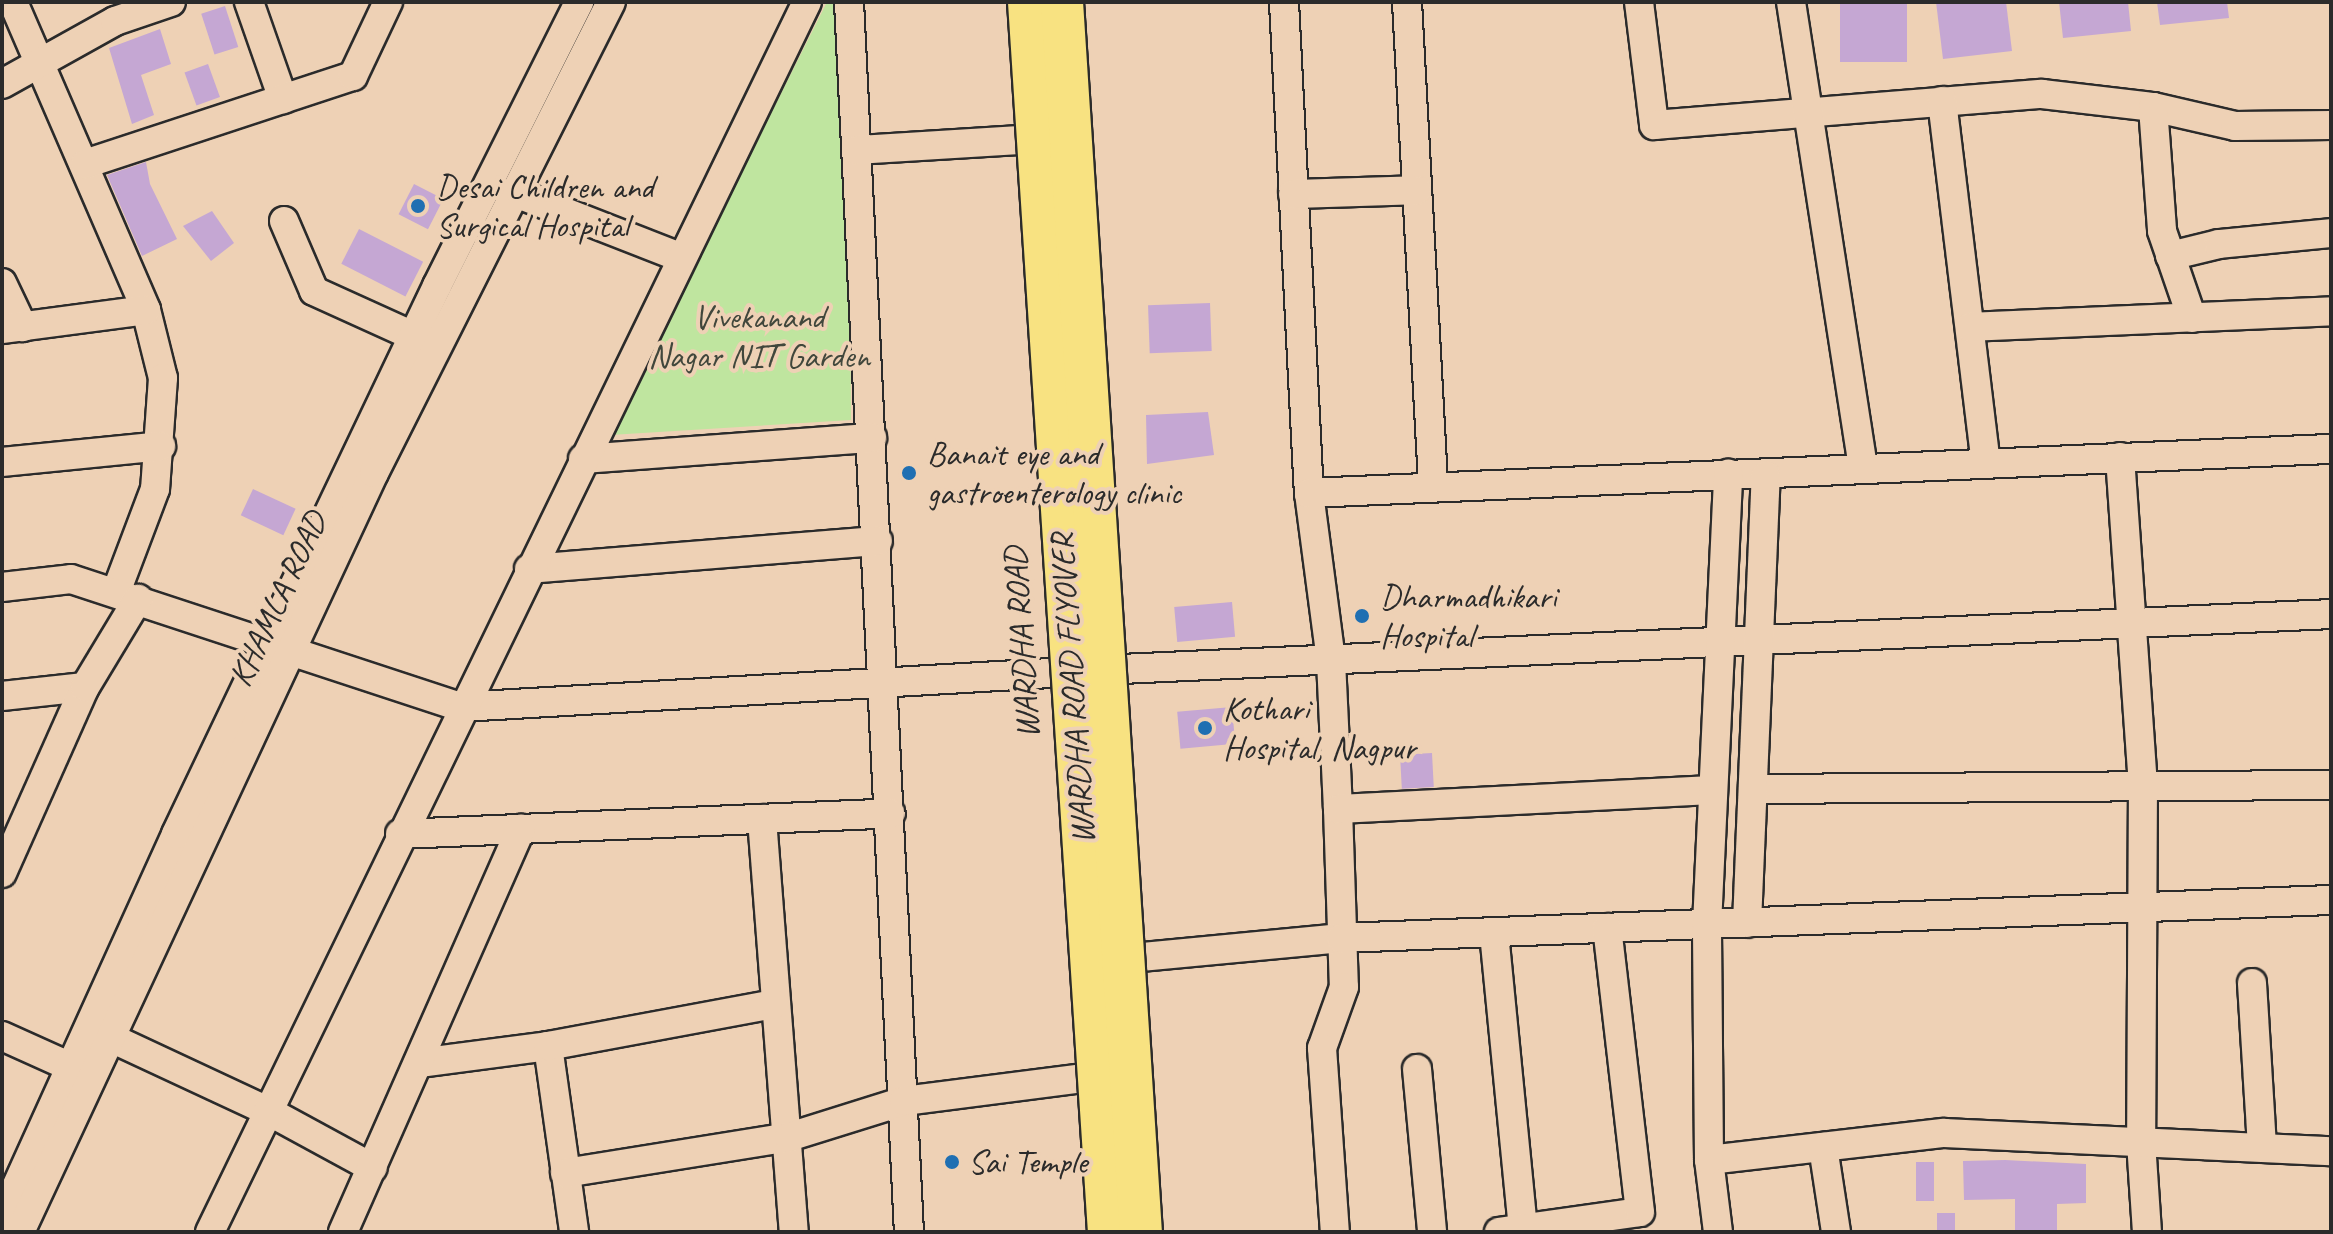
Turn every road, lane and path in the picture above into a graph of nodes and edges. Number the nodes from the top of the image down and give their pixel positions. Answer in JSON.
{"nodes":[{"id":1,"x":13,"y":2,"type":"edge"},
{"id":2,"x":171,"y":2,"type":"edge"},
{"id":3,"x":249,"y":2,"type":"edge"},
{"id":4,"x":388,"y":2,"type":"edge"},
{"id":5,"x":579,"y":2,"type":"edge"},
{"id":6,"x":807,"y":2,"type":"edge"},
{"id":7,"x":849,"y":2,"type":"edge"},
{"id":8,"x":1012,"y":2,"type":"edge"},
{"id":9,"x":1029,"y":2,"type":"edge"},
{"id":10,"x":1062,"y":2,"type":"edge"},
{"id":11,"x":1081,"y":2,"type":"edge"},
{"id":12,"x":1284,"y":2,"type":"edge"},
{"id":13,"x":1407,"y":2,"type":"edge"},
{"id":14,"x":1639,"y":2,"type":"edge"},
{"id":15,"x":1791,"y":2,"type":"edge"},
{"id":16,"x":609,"y":3,"type":"edge"},
{"id":17,"x":41,"y":61,"type":"junction"},
{"id":18,"x":2,"y":84,"type":"edge"},
{"id":19,"x":283,"y":99,"type":"junction"},
{"id":20,"x":1942,"y":101,"type":"junction"},
{"id":21,"x":2153,"y":107,"type":"junction"},
{"id":22,"x":1808,"y":114,"type":"junction"},
{"id":23,"x":2331,"y":125,"type":"edge"},
{"id":24,"x":1022,"y":140,"type":"junction"},
{"id":25,"x":857,"y":150,"type":"junction"},
{"id":26,"x":85,"y":164,"type":"junction"},
{"id":27,"x":1417,"y":190,"type":"junction"},
{"id":28,"x":513,"y":192,"type":"junction"},
{"id":29,"x":1293,"y":194,"type":"junction"},
{"id":30,"x":284,"y":221,"type":"dead end"},
{"id":31,"x":2331,"y":233,"type":"edge"},
{"id":32,"x":2170,"y":256,"type":"junction"},
{"id":33,"x":682,"y":258,"type":"junction"},
{"id":34,"x":2,"y":283,"type":"edge"},
{"id":35,"x":146,"y":310,"type":"junction"},
{"id":36,"x":2331,"y":311,"type":"edge"},
{"id":37,"x":2192,"y":318,"type":"junction"},
{"id":38,"x":1970,"y":327,"type":"junction"},
{"id":39,"x":12,"y":328,"type":"edge"},
{"id":40,"x":413,"y":336,"type":"junction"},
{"id":41,"x":872,"y":438,"type":"junction"},
{"id":42,"x":161,"y":446,"type":"junction"},
{"id":43,"x":2331,"y":449,"type":"edge"},
{"id":44,"x":2120,"y":457,"type":"junction"},
{"id":45,"x":583,"y":459,"type":"junction"},
{"id":46,"x":2,"y":462,"type":"edge"},
{"id":47,"x":1986,"y":463,"type":"junction"},
{"id":48,"x":1863,"y":467,"type":"junction"},
{"id":49,"x":1728,"y":473,"type":"junction"},
{"id":50,"x":1766,"y":475,"type":"junction"},
{"id":51,"x":1433,"y":487,"type":"junction"},
{"id":52,"x":1309,"y":493,"type":"junction"},
{"id":53,"x":878,"y":541,"type":"junction"},
{"id":54,"x":529,"y":569,"type":"junction"},
{"id":55,"x":2,"y":587,"type":"edge"},
{"id":56,"x":127,"y":596,"type":"junction"},
{"id":57,"x":2331,"y":614,"type":"edge"},
{"id":58,"x":2132,"y":623,"type":"junction"},
{"id":59,"x":1741,"y":641,"type":"junction"},
{"id":60,"x":281,"y":646,"type":"junction"},
{"id":61,"x":1331,"y":661,"type":"junction"},
{"id":62,"x":1121,"y":669,"type":"junction"},
{"id":63,"x":1059,"y":674,"type":"junction"},
{"id":64,"x":885,"y":683,"type":"junction"},
{"id":65,"x":85,"y":687,"type":"junction"},
{"id":66,"x":2,"y":696,"type":"edge"},
{"id":67,"x":461,"y":707,"type":"junction"},
{"id":68,"x":2143,"y":783,"type":"junction"},
{"id":69,"x":2331,"y":785,"type":"edge"},
{"id":70,"x":1753,"y":789,"type":"junction"},
{"id":71,"x":1713,"y":790,"type":"junction"},
{"id":72,"x":1338,"y":809,"type":"junction"},
{"id":73,"x":891,"y":813,"type":"junction"},
{"id":74,"x":762,"y":819,"type":"junction"},
{"id":75,"x":521,"y":829,"type":"junction"},
{"id":76,"x":400,"y":834,"type":"junction"},
{"id":77,"x":2,"y":873,"type":"edge"},
{"id":78,"x":2331,"y":900,"type":"edge"},
{"id":79,"x":2141,"y":907,"type":"junction"},
{"id":80,"x":1727,"y":924,"type":"junction"},
{"id":81,"x":1607,"y":928,"type":"junction"},
{"id":82,"x":1494,"y":933,"type":"junction"},
{"id":83,"x":1341,"y":938,"type":"junction"},
{"id":84,"x":1141,"y":957,"type":"junction"},
{"id":85,"x":2252,"y":983,"type":"dead end"},
{"id":86,"x":774,"y":1004,"type":"junction"},
{"id":87,"x":100,"y":1033,"type":"junction"},
{"id":88,"x":2,"y":1036,"type":"edge"},
{"id":89,"x":548,"y":1046,"type":"junction"},
{"id":90,"x":419,"y":1063,"type":"junction"},
{"id":91,"x":73,"y":1068,"type":"junction"},
{"id":92,"x":1417,"y":1069,"type":"dead end"},
{"id":93,"x":1083,"y":1078,"type":"junction"},
{"id":94,"x":904,"y":1101,"type":"junction"},
{"id":95,"x":268,"y":1111,"type":"junction"},
{"id":96,"x":789,"y":1137,"type":"junction"},
{"id":97,"x":2141,"y":1142,"type":"junction"},
{"id":98,"x":1823,"y":1147,"type":"junction"},
{"id":99,"x":2262,"y":1147,"type":"junction"},
{"id":100,"x":2331,"y":1151,"type":"edge"},
{"id":101,"x":1709,"y":1160,"type":"junction"},
{"id":102,"x":373,"y":1168,"type":"junction"},
{"id":103,"x":565,"y":1173,"type":"junction"},
{"id":104,"x":2,"y":1218,"type":"edge"},
{"id":105,"x":1511,"y":1230,"type":"edge"},
{"id":106,"x":20,"y":1232,"type":"edge"},
{"id":107,"x":210,"y":1232,"type":"edge"},
{"id":108,"x":343,"y":1232,"type":"edge"},
{"id":109,"x":574,"y":1232,"type":"edge"},
{"id":110,"x":794,"y":1232,"type":"edge"},
{"id":111,"x":909,"y":1232,"type":"edge"},
{"id":112,"x":1091,"y":1232,"type":"edge"},
{"id":113,"x":1109,"y":1232,"type":"edge"},
{"id":114,"x":1141,"y":1232,"type":"edge"},
{"id":115,"x":1161,"y":1232,"type":"edge"},
{"id":116,"x":1335,"y":1232,"type":"edge"},
{"id":117,"x":1432,"y":1232,"type":"edge"},
{"id":118,"x":1718,"y":1232,"type":"edge"},
{"id":119,"x":1836,"y":1232,"type":"edge"},
{"id":120,"x":2147,"y":1232,"type":"edge"}],
"edges":[{"from":1,"to":17,"type":"street"},
{"from":2,"to":17,"type":"street"},
{"from":3,"to":19,"type":"street"},
{"from":4,"to":19,"type":"street"},
{"from":5,"to":40,"type":"street","name":"KHAMLA ROAD"},
{"from":6,"to":33,"type":"street"},
{"from":7,"to":25,"type":"street"},
{"from":8,"to":24,"type":"street","name":"WARDHA ROAD"},
{"from":9,"to":113,"type":"highway","name":"WARDHA ROAD FLYOVER","bridge":true},
{"from":10,"to":114,"type":"highway","name":"WARDHA ROAD FLYOVER","bridge":true},
{"from":11,"to":62,"type":"street"},
{"from":12,"to":29,"type":"street"},
{"from":13,"to":27,"type":"street"},
{"from":14,"to":22,"type":"street"},
{"from":15,"to":22,"type":"street"},
{"from":16,"to":28,"type":"street","name":"KHAMLA ROAD"},
{"from":17,"to":18,"type":"street"},
{"from":17,"to":26,"type":"street"},
{"from":19,"to":26,"type":"street"},
{"from":20,"to":21,"type":"street"},
{"from":20,"to":22,"type":"street"},
{"from":20,"to":38,"type":"street"},
{"from":21,"to":23,"type":"street"},
{"from":21,"to":32,"type":"street"},
{"from":22,"to":48,"type":"street"},
{"from":24,"to":25,"type":"street"},
{"from":24,"to":63,"type":"street","name":"WARDHA ROAD"},
{"from":25,"to":41,"type":"street"},
{"from":26,"to":35,"type":"street"},
{"from":27,"to":29,"type":"street"},
{"from":27,"to":51,"type":"street"},
{"from":28,"to":33,"type":"street"},
{"from":28,"to":60,"type":"street","name":"KHAMLA ROAD"},
{"from":29,"to":52,"type":"street"},
{"from":30,"to":40,"type":"street"},
{"from":31,"to":32,"type":"street"},
{"from":32,"to":37,"type":"street"},
{"from":33,"to":45,"type":"street"},
{"from":34,"to":39,"type":"street"},
{"from":35,"to":39,"type":"street"},
{"from":35,"to":42,"type":"street"},
{"from":36,"to":37,"type":"street"},
{"from":37,"to":38,"type":"street"},
{"from":38,"to":47,"type":"street"},
{"from":40,"to":60,"type":"street","name":"KHAMLA ROAD"},
{"from":41,"to":45,"type":"street"},
{"from":41,"to":53,"type":"street"},
{"from":42,"to":46,"type":"street"},
{"from":42,"to":56,"type":"street"},
{"from":43,"to":44,"type":"street"},
{"from":44,"to":47,"type":"street"},
{"from":44,"to":58,"type":"street"},
{"from":45,"to":54,"type":"street"},
{"from":47,"to":48,"type":"street"},
{"from":48,"to":50,"type":"street"},
{"from":49,"to":50,"type":"street"},
{"from":49,"to":51,"type":"street"},
{"from":49,"to":59,"type":"street"},
{"from":50,"to":59,"type":"street"},
{"from":51,"to":52,"type":"street"},
{"from":52,"to":61,"type":"street"},
{"from":53,"to":54,"type":"street"},
{"from":53,"to":64,"type":"street"},
{"from":54,"to":67,"type":"street"},
{"from":55,"to":56,"type":"street"},
{"from":56,"to":60,"type":"street"},
{"from":56,"to":65,"type":"street"},
{"from":57,"to":58,"type":"street"},
{"from":58,"to":59,"type":"street"},
{"from":58,"to":68,"type":"street"},
{"from":59,"to":61,"type":"street"},
{"from":59,"to":70,"type":"street"},
{"from":59,"to":71,"type":"street"},
{"from":60,"to":67,"type":"street"},
{"from":60,"to":87,"type":"street","name":"KHAMLA ROAD"},
{"from":61,"to":62,"type":"street"},
{"from":61,"to":72,"type":"street"},
{"from":62,"to":63,"type":"street"},
{"from":62,"to":84,"type":"street"},
{"from":63,"to":64,"type":"street"},
{"from":63,"to":93,"type":"street","name":"WARDHA ROAD"},
{"from":64,"to":67,"type":"street"},
{"from":64,"to":73,"type":"street"},
{"from":65,"to":66,"type":"street"},
{"from":65,"to":77,"type":"street"},
{"from":67,"to":76,"type":"street"},
{"from":68,"to":69,"type":"street"},
{"from":68,"to":70,"type":"street"},
{"from":68,"to":79,"type":"street"},
{"from":70,"to":80,"type":"street"},
{"from":71,"to":72,"type":"street"},
{"from":71,"to":80,"type":"street"},
{"from":72,"to":83,"type":"street"},
{"from":73,"to":74,"type":"street"},
{"from":73,"to":94,"type":"street"},
{"from":74,"to":75,"type":"street"},
{"from":74,"to":86,"type":"street"},
{"from":75,"to":76,"type":"street"},
{"from":75,"to":90,"type":"street"},
{"from":76,"to":95,"type":"street"},
{"from":78,"to":79,"type":"street"},
{"from":79,"to":80,"type":"street"},
{"from":79,"to":97,"type":"street"},
{"from":80,"to":81,"type":"street"},
{"from":80,"to":101,"type":"street"},
{"from":81,"to":82,"type":"street"},
{"from":81,"to":105,"type":"street"},
{"from":82,"to":83,"type":"street"},
{"from":82,"to":105,"type":"street"},
{"from":83,"to":84,"type":"street"},
{"from":83,"to":116,"type":"street"},
{"from":84,"to":115,"type":"street"},
{"from":85,"to":99,"type":"street"},
{"from":86,"to":89,"type":"street"},
{"from":86,"to":96,"type":"street"},
{"from":87,"to":91,"type":"street","name":"KHAMLA ROAD"},
{"from":87,"to":95,"type":"street"},
{"from":87,"to":106,"type":"street","name":"KHAMLA ROAD"},
{"from":88,"to":91,"type":"street"},
{"from":89,"to":90,"type":"street"},
{"from":89,"to":103,"type":"street"},
{"from":90,"to":102,"type":"street"},
{"from":91,"to":104,"type":"street","name":"KHAMLA ROAD"},
{"from":92,"to":117,"type":"street"},
{"from":93,"to":94,"type":"street"},
{"from":93,"to":112,"type":"street","name":"WARDHA ROAD"},
{"from":94,"to":96,"type":"street"},
{"from":94,"to":111,"type":"street"},
{"from":95,"to":102,"type":"street"},
{"from":95,"to":107,"type":"street"},
{"from":96,"to":103,"type":"street"},
{"from":96,"to":110,"type":"street"},
{"from":97,"to":98,"type":"street"},
{"from":97,"to":99,"type":"street"},
{"from":97,"to":120,"type":"street"},
{"from":98,"to":101,"type":"street"},
{"from":98,"to":119,"type":"street"},
{"from":99,"to":100,"type":"street"},
{"from":101,"to":118,"type":"street"},
{"from":102,"to":108,"type":"street"},
{"from":103,"to":109,"type":"street"}]}
